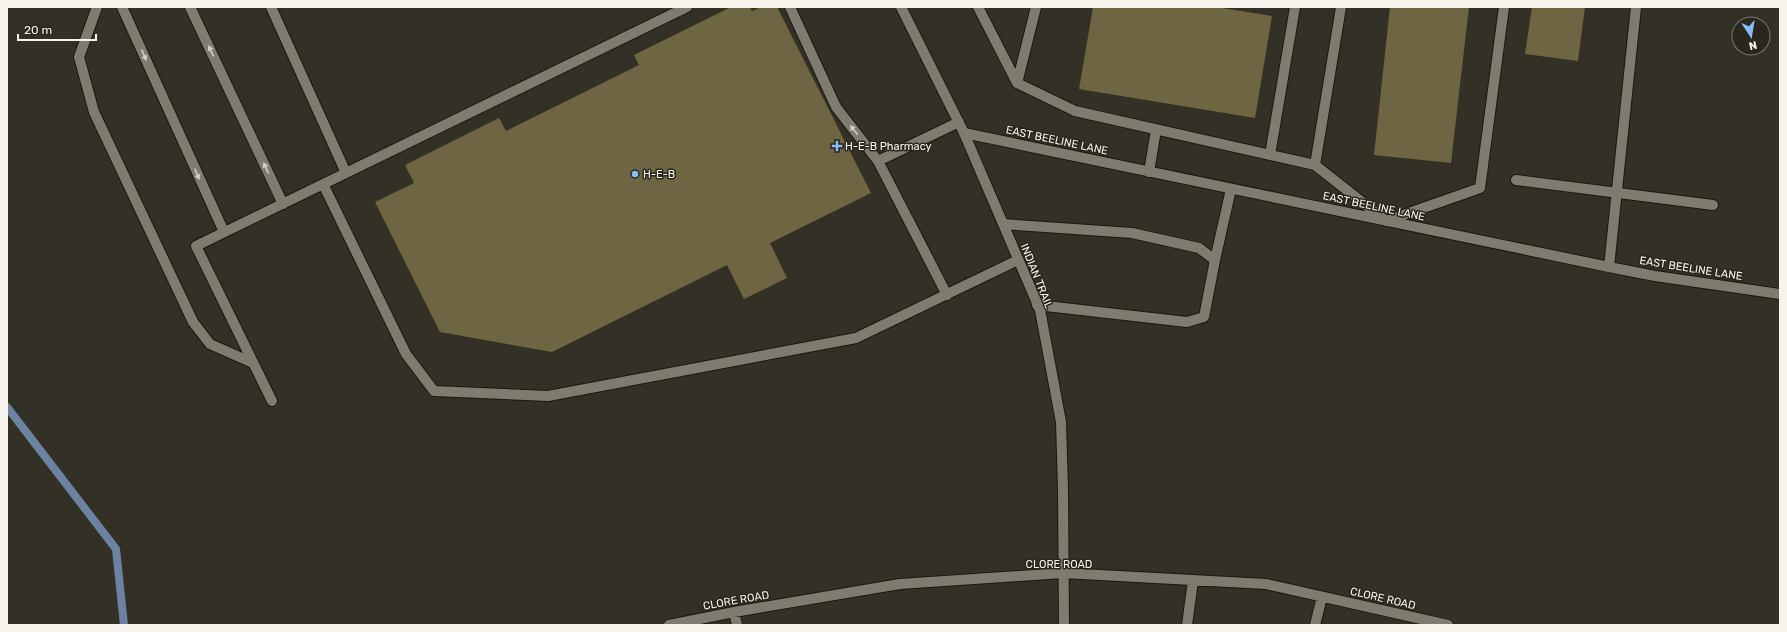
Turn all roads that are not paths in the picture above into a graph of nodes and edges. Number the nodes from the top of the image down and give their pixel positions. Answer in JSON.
{"nodes":[{"id":1,"x":97,"y":7,"type":"edge"},
{"id":2,"x":122,"y":7,"type":"edge"},
{"id":3,"x":190,"y":7,"type":"edge"},
{"id":4,"x":270,"y":7,"type":"edge"},
{"id":5,"x":687,"y":7,"type":"edge"},
{"id":6,"x":790,"y":7,"type":"edge"},
{"id":7,"x":901,"y":7,"type":"edge"},
{"id":8,"x":978,"y":7,"type":"edge"},
{"id":9,"x":1036,"y":7,"type":"edge"},
{"id":10,"x":1295,"y":7,"type":"edge"},
{"id":11,"x":1341,"y":7,"type":"edge"},
{"id":12,"x":1504,"y":7,"type":"edge"},
{"id":13,"x":1636,"y":7,"type":"edge"},
{"id":14,"x":1017,"y":83,"type":"junction"},
{"id":15,"x":959,"y":122,"type":"junction"},
{"id":16,"x":1156,"y":130,"type":"junction"},
{"id":17,"x":964,"y":133,"type":"junction"},
{"id":18,"x":1270,"y":155,"type":"junction"},
{"id":19,"x":878,"y":161,"type":"junction"},
{"id":20,"x":1315,"y":165,"type":"junction"},
{"id":21,"x":1149,"y":172,"type":"junction"},
{"id":22,"x":346,"y":173,"type":"junction"},
{"id":23,"x":1516,"y":180,"type":"dead end"},
{"id":24,"x":323,"y":184,"type":"junction"},
{"id":25,"x":1231,"y":189,"type":"junction"},
{"id":26,"x":1617,"y":193,"type":"junction"},
{"id":27,"x":283,"y":204,"type":"junction"},
{"id":28,"x":1713,"y":205,"type":"dead end"},
{"id":29,"x":1386,"y":221,"type":"junction"},
{"id":30,"x":1003,"y":224,"type":"junction"},
{"id":31,"x":224,"y":232,"type":"junction"},
{"id":32,"x":1018,"y":260,"type":"junction"},
{"id":33,"x":1215,"y":260,"type":"junction"},
{"id":34,"x":1609,"y":267,"type":"junction"},
{"id":35,"x":1780,"y":294,"type":"edge"},
{"id":36,"x":947,"y":295,"type":"junction"},
{"id":37,"x":1038,"y":305,"type":"junction"},
{"id":38,"x":253,"y":363,"type":"junction"},
{"id":39,"x":272,"y":401,"type":"dead end"},
{"id":40,"x":1063,"y":573,"type":"junction"},
{"id":41,"x":1193,"y":581,"type":"junction"},
{"id":42,"x":1322,"y":596,"type":"junction"},
{"id":43,"x":734,"y":612,"type":"junction"},
{"id":44,"x":669,"y":625,"type":"edge"},
{"id":45,"x":738,"y":625,"type":"edge"},
{"id":46,"x":1064,"y":625,"type":"edge"},
{"id":47,"x":1187,"y":625,"type":"edge"},
{"id":48,"x":1315,"y":625,"type":"edge"},
{"id":49,"x":1448,"y":625,"type":"edge"}],
"edges":[{"from":1,"to":38,"type":"street"},
{"from":2,"to":31,"type":"street","one_way":true},
{"from":27,"to":3,"type":"street","one_way":true},
{"from":4,"to":22,"type":"street"},
{"from":5,"to":22,"type":"street"},
{"from":19,"to":6,"type":"street","one_way":true},
{"from":7,"to":15,"type":"street","name":"INDIAN TRAIL"},
{"from":8,"to":14,"type":"street"},
{"from":9,"to":14,"type":"street"},
{"from":10,"to":18,"type":"street"},
{"from":11,"to":20,"type":"street"},
{"from":12,"to":29,"type":"street"},
{"from":13,"to":26,"type":"street"},
{"from":14,"to":16,"type":"street"},
{"from":15,"to":17,"type":"street","name":"INDIAN TRAIL"},
{"from":15,"to":19,"type":"street"},
{"from":16,"to":18,"type":"street"},
{"from":16,"to":21,"type":"street"},
{"from":17,"to":21,"type":"street","name":"EAST BEELINE LANE"},
{"from":17,"to":30,"type":"street","name":"INDIAN TRAIL"},
{"from":18,"to":20,"type":"street"},
{"from":19,"to":36,"type":"street"},
{"from":20,"to":29,"type":"street"},
{"from":21,"to":25,"type":"street","name":"EAST BEELINE LANE"},
{"from":22,"to":24,"type":"street"},
{"from":23,"to":26,"type":"street"},
{"from":24,"to":27,"type":"street"},
{"from":24,"to":36,"type":"street"},
{"from":25,"to":29,"type":"street","name":"EAST BEELINE LANE"},
{"from":25,"to":33,"type":"street"},
{"from":26,"to":28,"type":"street"},
{"from":26,"to":34,"type":"street"},
{"from":27,"to":31,"type":"street"},
{"from":29,"to":34,"type":"street","name":"EAST BEELINE LANE"},
{"from":30,"to":32,"type":"street","name":"INDIAN TRAIL"},
{"from":30,"to":33,"type":"street"},
{"from":31,"to":38,"type":"street"},
{"from":32,"to":36,"type":"street"},
{"from":32,"to":37,"type":"street","name":"INDIAN TRAIL"},
{"from":33,"to":37,"type":"street"},
{"from":34,"to":35,"type":"street","name":"EAST BEELINE LANE"},
{"from":37,"to":40,"type":"street","name":"INDIAN TRAIL"},
{"from":38,"to":39,"type":"street"},
{"from":40,"to":41,"type":"street","name":"CLORE ROAD"},
{"from":40,"to":43,"type":"street","name":"CLORE ROAD"},
{"from":40,"to":46,"type":"street","name":"INDIAN TRAIL"},
{"from":41,"to":42,"type":"street","name":"CLORE ROAD"},
{"from":41,"to":47,"type":"street"},
{"from":42,"to":48,"type":"street"},
{"from":42,"to":49,"type":"street","name":"CLORE ROAD"},
{"from":43,"to":44,"type":"street","name":"CLORE ROAD"},
{"from":43,"to":45,"type":"street"}]}
